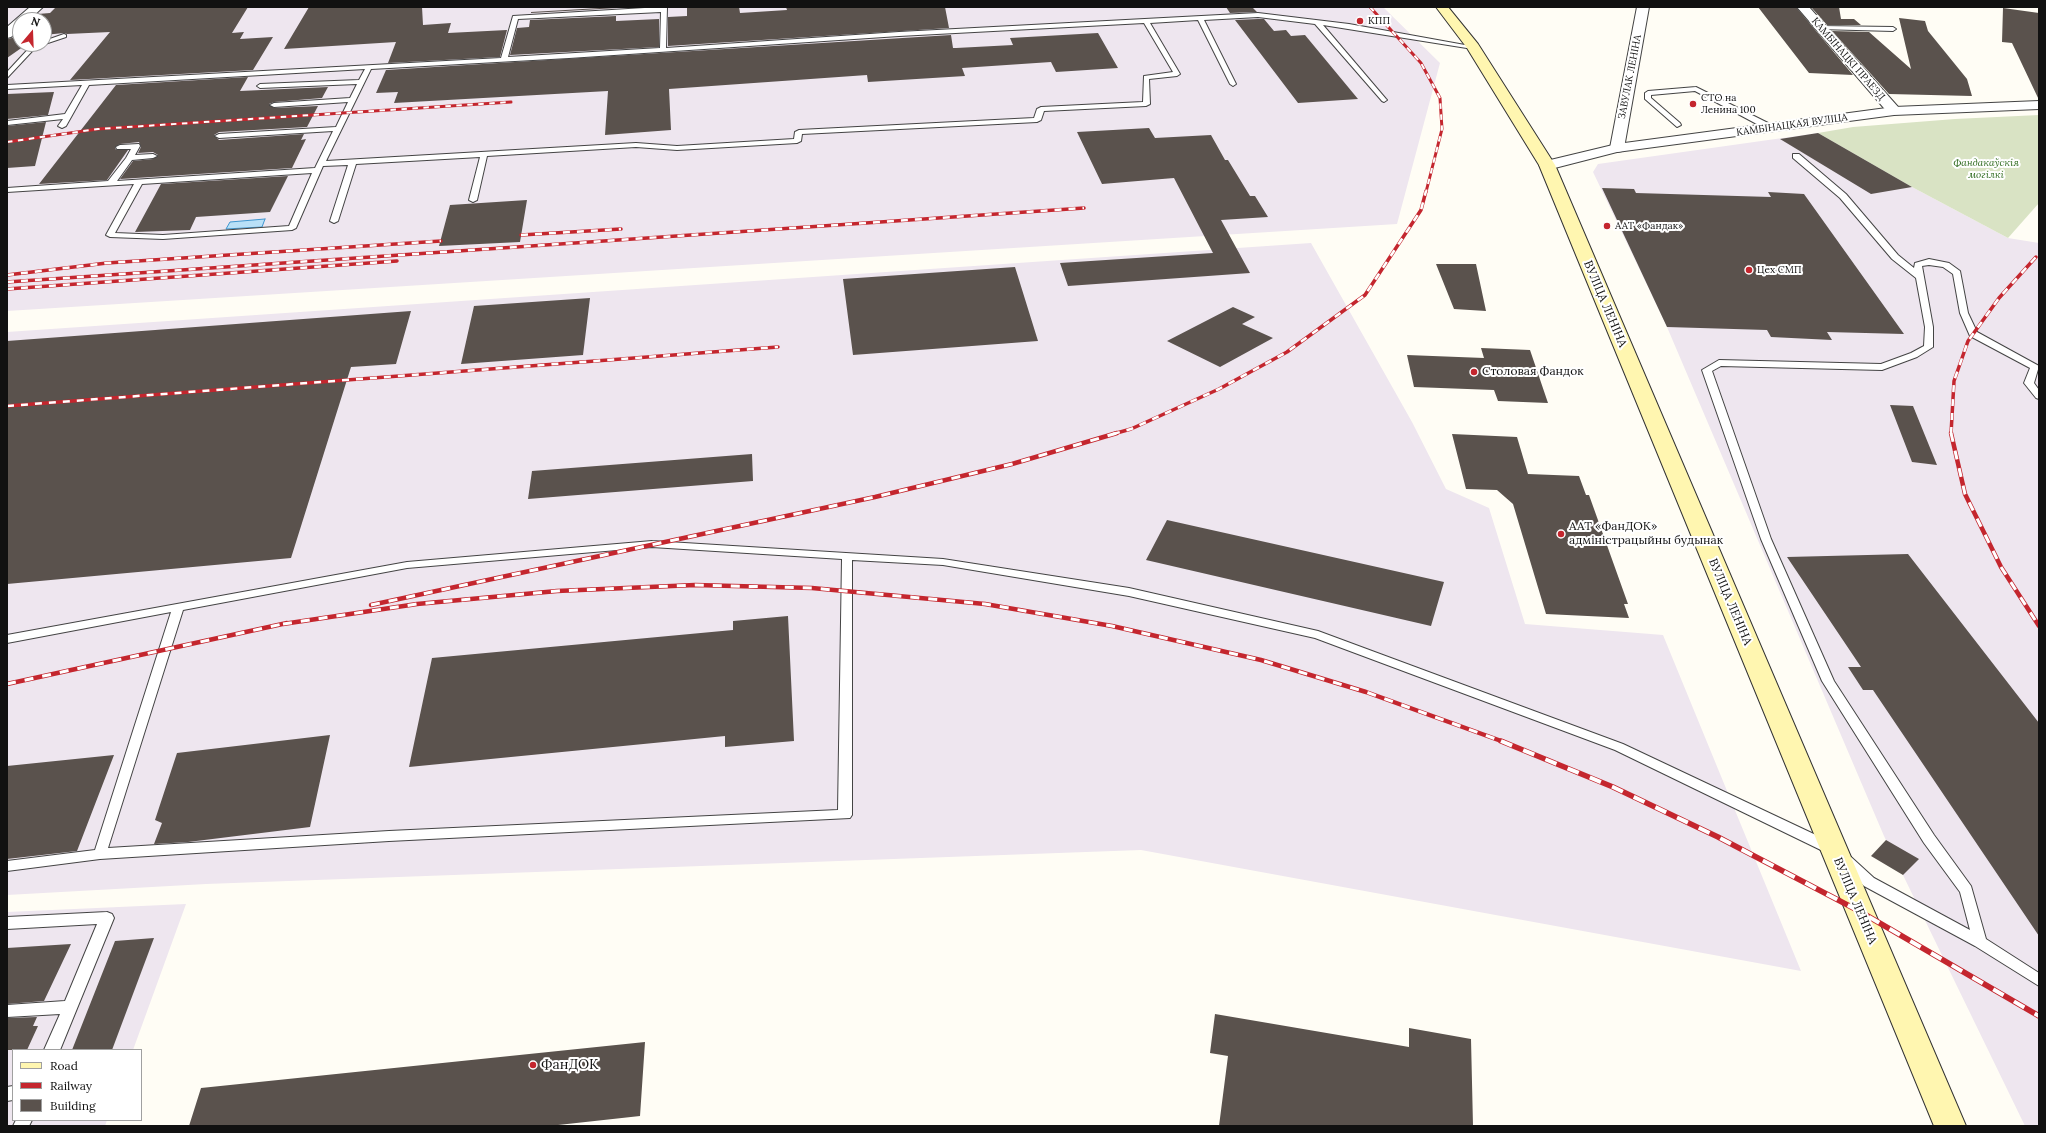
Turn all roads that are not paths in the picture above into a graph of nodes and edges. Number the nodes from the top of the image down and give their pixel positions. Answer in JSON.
{"nodes":[{"id":1,"x":1442,"y":7,"type":"edge"},
{"id":2,"x":1643,"y":7,"type":"edge"},
{"id":3,"x":1802,"y":7,"type":"edge"},
{"id":4,"x":664,"y":9,"type":"edge"},
{"id":5,"x":1200,"y":18,"type":"junction"},
{"id":6,"x":1146,"y":21,"type":"junction"},
{"id":7,"x":1316,"y":22,"type":"junction"},
{"id":8,"x":1821,"y":28,"type":"junction"},
{"id":9,"x":1893,"y":29,"type":"dead end"},
{"id":10,"x":64,"y":36,"type":"dead end"},
{"id":11,"x":52,"y":40,"type":"edge"},
{"id":12,"x":1473,"y":46,"type":"junction"},
{"id":13,"x":663,"y":50,"type":"junction"},
{"id":14,"x":29,"y":52,"type":"edge"},
{"id":15,"x":504,"y":60,"type":"junction"},
{"id":16,"x":369,"y":67,"type":"junction"},
{"id":17,"x":7,"y":76,"type":"edge"},
{"id":18,"x":87,"y":82,"type":"junction"},
{"id":19,"x":362,"y":82,"type":"junction"},
{"id":20,"x":1233,"y":84,"type":"dead end"},
{"id":21,"x":260,"y":86,"type":"dead end"},
{"id":22,"x":7,"y":87,"type":"edge"},
{"id":23,"x":352,"y":100,"type":"junction"},
{"id":24,"x":1384,"y":100,"type":"dead end"},
{"id":25,"x":274,"y":105,"type":"dead end"},
{"id":26,"x":2039,"y":105,"type":"edge"},
{"id":27,"x":1894,"y":111,"type":"junction"},
{"id":28,"x":68,"y":116,"type":"junction"},
{"id":29,"x":7,"y":123,"type":"edge"},
{"id":30,"x":1677,"y":124,"type":"dead end"},
{"id":31,"x":62,"y":126,"type":"dead end"},
{"id":32,"x":1771,"y":128,"type":"junction"},
{"id":33,"x":338,"y":129,"type":"junction"},
{"id":34,"x":219,"y":136,"type":"dead end"},
{"id":35,"x":120,"y":147,"type":"dead end"},
{"id":36,"x":1617,"y":148,"type":"junction"},
{"id":37,"x":484,"y":154,"type":"junction"},
{"id":38,"x":154,"y":156,"type":"dead end"},
{"id":39,"x":1796,"y":156,"type":"dead end"},
{"id":40,"x":130,"y":158,"type":"junction"},
{"id":41,"x":354,"y":162,"type":"junction"},
{"id":42,"x":1547,"y":165,"type":"junction"},
{"id":43,"x":319,"y":167,"type":"junction"},
{"id":44,"x":140,"y":182,"type":"junction"},
{"id":45,"x":111,"y":183,"type":"junction"},
{"id":46,"x":7,"y":190,"type":"edge"},
{"id":47,"x":473,"y":200,"type":"dead end"},
{"id":48,"x":334,"y":221,"type":"dead end"},
{"id":49,"x":1920,"y":277,"type":"junction"},
{"id":50,"x":2039,"y":396,"type":"edge"},
{"id":51,"x":847,"y":556,"type":"junction"},
{"id":52,"x":178,"y":607,"type":"junction"},
{"id":53,"x":7,"y":639,"type":"edge"},
{"id":54,"x":1833,"y":849,"type":"junction"},
{"id":55,"x":100,"y":854,"type":"junction"},
{"id":56,"x":7,"y":866,"type":"edge"},
{"id":57,"x":7,"y":923,"type":"edge"},
{"id":58,"x":1980,"y":942,"type":"junction"},
{"id":59,"x":2039,"y":980,"type":"edge"},
{"id":60,"x":70,"y":1007,"type":"junction"},
{"id":61,"x":7,"y":1011,"type":"edge"},
{"id":62,"x":52,"y":1049,"type":"edge"},
{"id":63,"x":1950,"y":1126,"type":"edge"}],
"edges":[{"from":1,"to":12,"type":"main road","name":"ВУЛІЦА ЛЕНІНА"},
{"from":2,"to":36,"type":"street","name":"ЗАВУЛАК ЛЕНІНА"},
{"from":3,"to":8,"type":"street","name":"КАМБІНАЦКІ ПРАЕЗД"},
{"from":4,"to":13,"type":"lane"},
{"from":4,"to":15,"type":"lane"},
{"from":5,"to":6,"type":"lane"},
{"from":5,"to":7,"type":"lane"},
{"from":5,"to":20,"type":"lane"},
{"from":6,"to":13,"type":"lane"},
{"from":6,"to":37,"type":"lane"},
{"from":7,"to":12,"type":"lane"},
{"from":7,"to":24,"type":"lane"},
{"from":8,"to":9,"type":"lane"},
{"from":8,"to":27,"type":"street","name":"КАМБІНАЦКІ ПРАЕЗД"},
{"from":10,"to":11,"type":"lane"},
{"from":12,"to":42,"type":"main road","name":"ВУЛІЦА ЛЕНІНА"},
{"from":13,"to":15,"type":"lane"},
{"from":14,"to":17,"type":"lane"},
{"from":15,"to":16,"type":"lane"},
{"from":16,"to":18,"type":"lane"},
{"from":16,"to":19,"type":"lane"},
{"from":18,"to":22,"type":"lane"},
{"from":18,"to":28,"type":"lane"},
{"from":19,"to":21,"type":"lane"},
{"from":19,"to":23,"type":"lane"},
{"from":23,"to":25,"type":"lane"},
{"from":23,"to":33,"type":"lane"},
{"from":26,"to":27,"type":"street","name":"КАМБІНАЦКАЯ ВУЛІЦА"},
{"from":27,"to":32,"type":"street","name":"КАМБІНАЦКАЯ ВУЛІЦА"},
{"from":28,"to":29,"type":"lane"},
{"from":28,"to":31,"type":"lane"},
{"from":30,"to":32,"type":"lane"},
{"from":32,"to":36,"type":"street","name":"КАМБІНАЦКАЯ ВУЛІЦА"},
{"from":33,"to":34,"type":"lane"},
{"from":33,"to":43,"type":"lane"},
{"from":35,"to":40,"type":"lane"},
{"from":36,"to":42,"type":"street","name":"КАМБІНАЦКАЯ ВУЛІЦА"},
{"from":37,"to":41,"type":"lane"},
{"from":37,"to":47,"type":"lane"},
{"from":38,"to":40,"type":"lane"},
{"from":39,"to":49,"type":"lane"},
{"from":40,"to":45,"type":"lane"},
{"from":41,"to":43,"type":"lane"},
{"from":41,"to":48,"type":"lane"},
{"from":42,"to":54,"type":"main road","name":"ВУЛІЦА ЛЕНІНА"},
{"from":43,"to":44,"type":"lane"},
{"from":43,"to":44,"type":"lane"},
{"from":44,"to":45,"type":"lane"},
{"from":45,"to":46,"type":"lane"},
{"from":49,"to":50,"type":"lane"},
{"from":49,"to":58,"type":"lane"},
{"from":51,"to":52,"type":"lane"},
{"from":51,"to":54,"type":"lane"},
{"from":51,"to":55,"type":"lane"},
{"from":52,"to":53,"type":"lane"},
{"from":52,"to":55,"type":"lane"},
{"from":54,"to":58,"type":"lane"},
{"from":54,"to":63,"type":"main road","name":"ВУЛІЦА ЛЕНІНА"},
{"from":55,"to":56,"type":"lane"},
{"from":57,"to":60,"type":"lane"},
{"from":58,"to":59,"type":"lane"},
{"from":60,"to":61,"type":"lane"},
{"from":60,"to":62,"type":"lane"}]}
